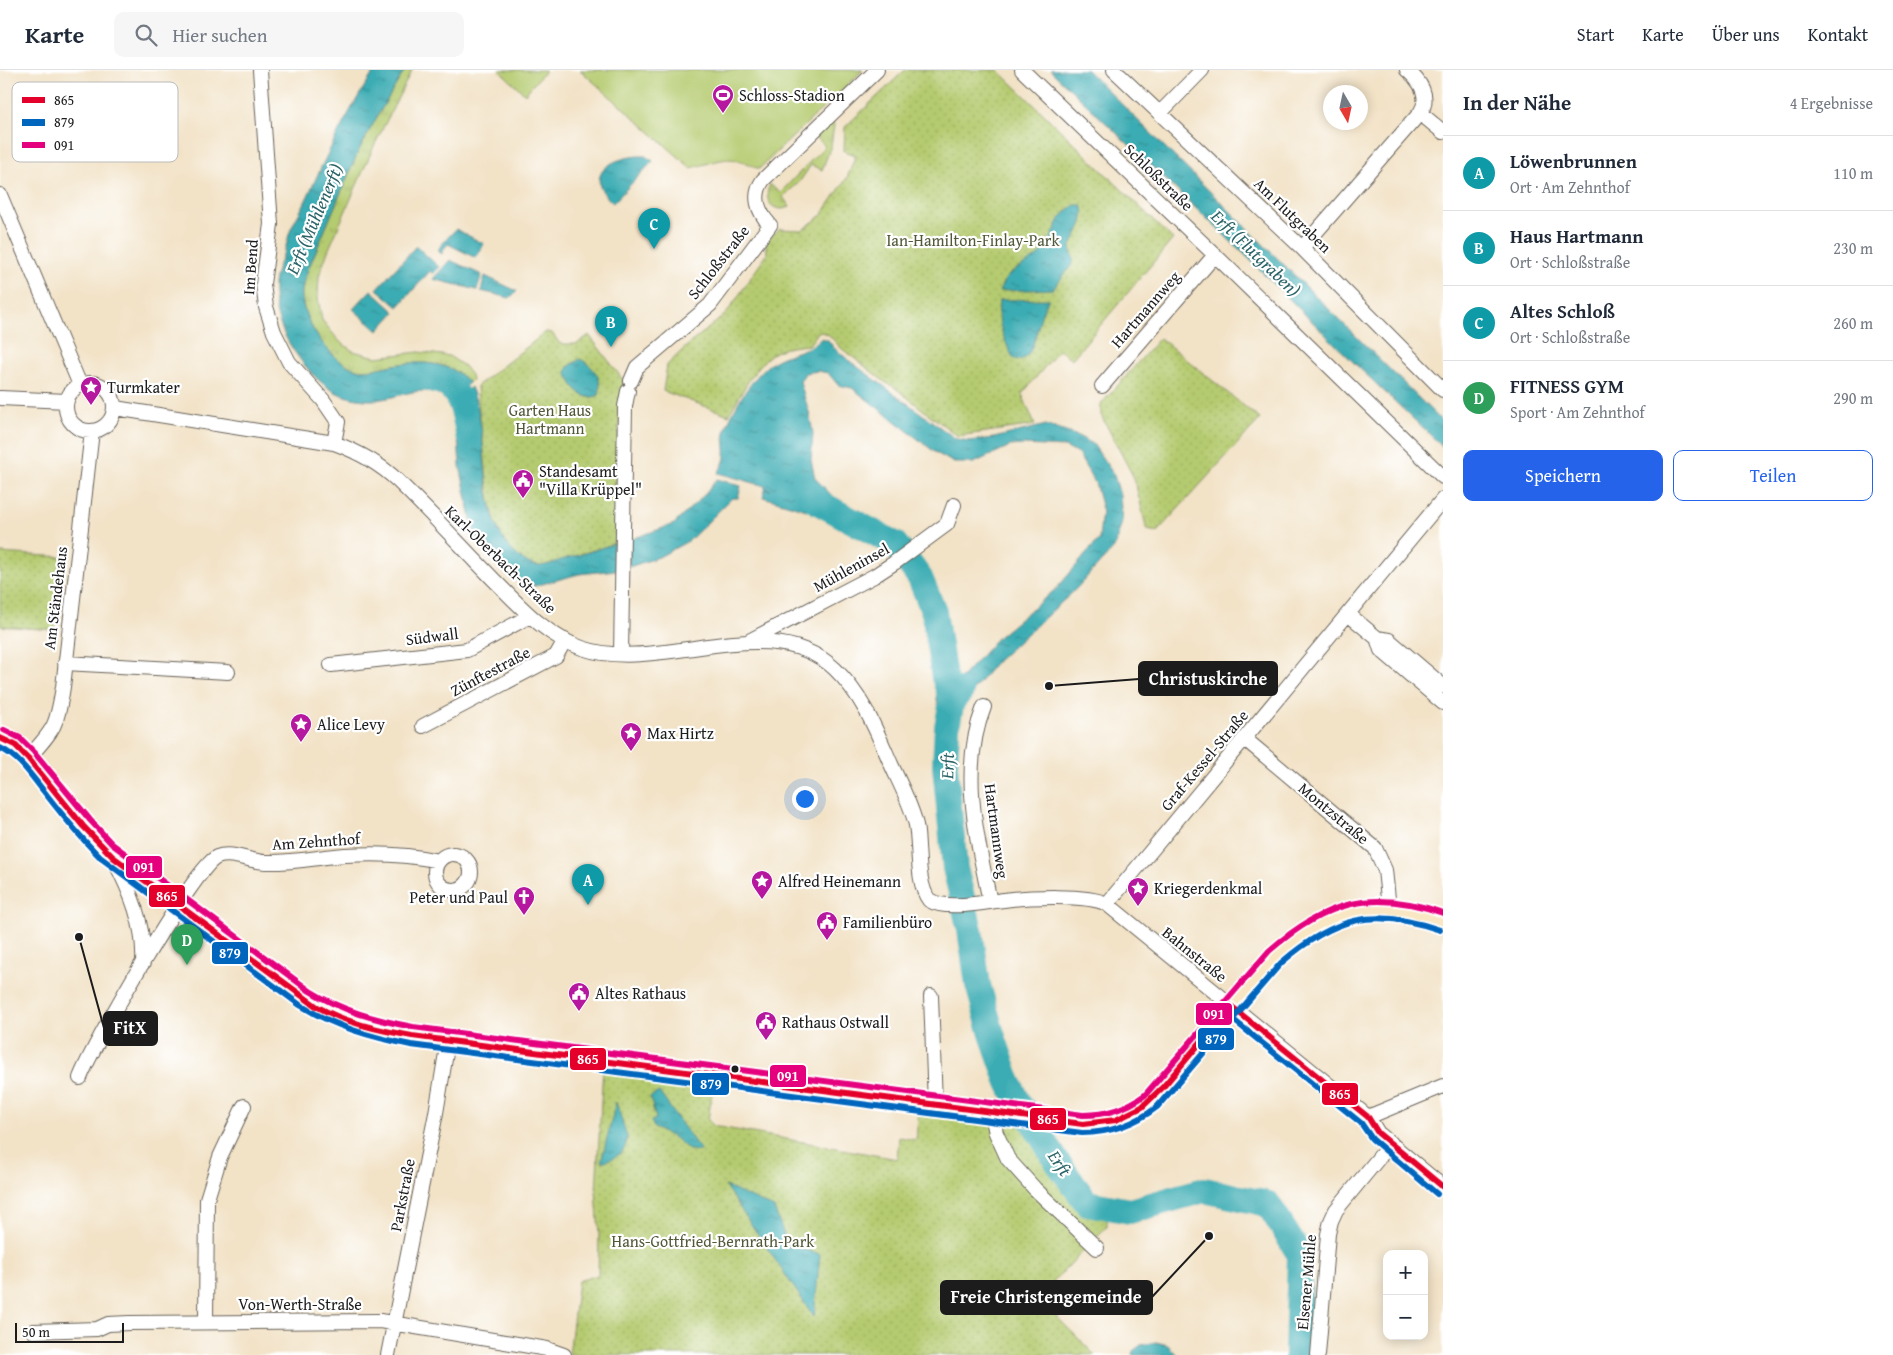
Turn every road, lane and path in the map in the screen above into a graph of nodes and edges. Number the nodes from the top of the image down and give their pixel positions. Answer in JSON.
{"nodes":[{"id":1,"x":260,"y":70,"type":"edge"},
{"id":2,"x":877,"y":70,"type":"edge"},
{"id":3,"x":1022,"y":70,"type":"edge"},
{"id":4,"x":1114,"y":70,"type":"edge"},
{"id":5,"x":1202,"y":70,"type":"edge"},
{"id":6,"x":1407,"y":70,"type":"edge"},
{"id":7,"x":1160,"y":113,"type":"junction"},
{"id":8,"x":1420,"y":113,"type":"junction"},
{"id":9,"x":1443,"y":132,"type":"edge"},
{"id":10,"x":0,"y":196,"type":"edge"},
{"id":11,"x":1302,"y":248,"type":"junction"},
{"id":12,"x":1215,"y":255,"type":"junction"},
{"id":13,"x":80,"y":385,"type":"junction"},
{"id":14,"x":1102,"y":386,"type":"dead end"},
{"id":15,"x":1443,"y":390,"type":"edge"},
{"id":16,"x":0,"y":398,"type":"edge"},
{"id":17,"x":66,"y":401,"type":"junction"},
{"id":18,"x":115,"y":408,"type":"junction"},
{"id":19,"x":92,"y":431,"type":"junction"},
{"id":20,"x":334,"y":443,"type":"junction"},
{"id":21,"x":1443,"y":477,"type":"edge"},
{"id":22,"x":1443,"y":499,"type":"edge"},
{"id":23,"x":954,"y":505,"type":"dead end"},
{"id":24,"x":1348,"y":614,"type":"junction"},
{"id":25,"x":530,"y":616,"type":"junction"},
{"id":26,"x":1377,"y":638,"type":"junction"},
{"id":27,"x":565,"y":640,"type":"junction"},
{"id":28,"x":748,"y":641,"type":"junction"},
{"id":29,"x":620,"y":654,"type":"junction"},
{"id":30,"x":65,"y":663,"type":"junction"},
{"id":31,"x":331,"y":665,"type":"dead end"},
{"id":32,"x":228,"y":672,"type":"dead end"},
{"id":33,"x":1443,"y":686,"type":"edge"},
{"id":34,"x":1443,"y":703,"type":"edge"},
{"id":35,"x":984,"y":706,"type":"dead end"},
{"id":36,"x":423,"y":726,"type":"dead end"},
{"id":37,"x":0,"y":738,"type":"edge"},
{"id":38,"x":1245,"y":739,"type":"junction"},
{"id":39,"x":28,"y":758,"type":"junction"},
{"id":40,"x":112,"y":857,"type":"junction"},
{"id":41,"x":439,"y":861,"type":"dead end"},
{"id":42,"x":929,"y":900,"type":"joint"},
{"id":43,"x":986,"y":902,"type":"junction"},
{"id":44,"x":1107,"y":904,"type":"junction"},
{"id":45,"x":178,"y":906,"type":"junction"},
{"id":46,"x":1389,"y":908,"type":"junction"},
{"id":47,"x":1443,"y":922,"type":"edge"},
{"id":48,"x":143,"y":964,"type":"junction"},
{"id":49,"x":931,"y":996,"type":"dead end"},
{"id":50,"x":1231,"y":1006,"type":"junction"},
{"id":51,"x":448,"y":1041,"type":"junction"},
{"id":52,"x":80,"y":1078,"type":"dead end"},
{"id":53,"x":1443,"y":1086,"type":"edge"},
{"id":54,"x":936,"y":1104,"type":"junction"},
{"id":55,"x":244,"y":1106,"type":"dead end"},
{"id":56,"x":991,"y":1111,"type":"junction"},
{"id":57,"x":1368,"y":1117,"type":"junction"},
{"id":58,"x":1390,"y":1143,"type":"junction"},
{"id":59,"x":1443,"y":1187,"type":"edge"},
{"id":60,"x":1097,"y":1248,"type":"dead end"},
{"id":61,"x":206,"y":1322,"type":"junction"},
{"id":62,"x":394,"y":1324,"type":"junction"},
{"id":63,"x":33,"y":1331,"type":"dead end"},
{"id":64,"x":388,"y":1355,"type":"edge"},
{"id":65,"x":564,"y":1355,"type":"edge"},
{"id":66,"x":1318,"y":1355,"type":"edge"}],
"edges":[{"from":1,"to":20,"type":"street","name":"Im Bend"},
{"from":2,"to":29,"type":"street","name":"Schloßstraße"},
{"from":3,"to":12,"type":"street","name":"Schloßstraße"},
{"from":4,"to":7,"type":"street","name":"Am Flutgraben"},
{"from":5,"to":7,"type":"street"},
{"from":6,"to":8,"type":"street"},
{"from":7,"to":11,"type":"street","name":"Am Flutgraben"},
{"from":8,"to":9,"type":"street"},
{"from":8,"to":11,"type":"street"},
{"from":10,"to":13,"type":"street"},
{"from":11,"to":15,"type":"street","name":"Am Flutgraben"},
{"from":12,"to":14,"type":"street","name":"Hartmannweg"},
{"from":12,"to":21,"type":"street","name":"Schloßstraße"},
{"from":13,"to":17,"type":"street"},
{"from":13,"to":18,"type":"street"},
{"from":16,"to":17,"type":"street"},
{"from":17,"to":19,"type":"street"},
{"from":18,"to":19,"type":"street"},
{"from":18,"to":20,"type":"street","name":"Karl-Oberbach-Straße"},
{"from":19,"to":30,"type":"street","name":"Am Ständehaus"},
{"from":20,"to":25,"type":"street","name":"Karl-Oberbach-Straße"},
{"from":22,"to":24,"type":"street","name":"Graf-Kessel-Straße"},
{"from":23,"to":28,"type":"street","name":"Mühleninsel"},
{"from":24,"to":26,"type":"street"},
{"from":24,"to":38,"type":"street","name":"Graf-Kessel-Straße"},
{"from":25,"to":27,"type":"street","name":"Karl-Oberbach-Straße"},
{"from":25,"to":31,"type":"street","name":"Südwall"},
{"from":26,"to":33,"type":"street"},
{"from":26,"to":34,"type":"street"},
{"from":27,"to":29,"type":"street","name":"Karl-Oberbach-Straße"},
{"from":27,"to":36,"type":"street","name":"Zünftestraße"},
{"from":28,"to":29,"type":"street","name":"Karl-Oberbach-Straße"},
{"from":28,"to":42,"type":"street","name":"Karl-Oberbach-Straße"},
{"from":30,"to":32,"type":"street"},
{"from":30,"to":39,"type":"street","name":"Am Ständehaus"},
{"from":35,"to":43,"type":"street","name":"Hartmannweg"},
{"from":37,"to":39,"type":"main road"},
{"from":38,"to":44,"type":"street","name":"Graf-Kessel-Straße"},
{"from":38,"to":46,"type":"street","name":"Montzstraße"},
{"from":39,"to":40,"type":"main road"},
{"from":40,"to":45,"type":"main road"},
{"from":40,"to":48,"type":"street"},
{"from":41,"to":45,"type":"street","name":"Am Zehnthof"},
{"from":42,"to":43,"type":"street","name":"Bahnstraße"},
{"from":43,"to":44,"type":"street","name":"Bahnstraße"},
{"from":44,"to":50,"type":"street","name":"Bahnstraße"},
{"from":45,"to":48,"type":"street","name":"Am Zehnthof"},
{"from":45,"to":51,"type":"main road"},
{"from":46,"to":47,"type":"main road"},
{"from":46,"to":50,"type":"main road"},
{"from":48,"to":52,"type":"street","name":"Am Zehnthof"},
{"from":49,"to":54,"type":"street"},
{"from":50,"to":56,"type":"main road"},
{"from":50,"to":57,"type":"street","name":"Bahnstraße"},
{"from":51,"to":54,"type":"main road"},
{"from":51,"to":62,"type":"street","name":"Parkstraße"},
{"from":53,"to":57,"type":"street"},
{"from":54,"to":56,"type":"main road"},
{"from":55,"to":61,"type":"street"},
{"from":56,"to":60,"type":"street"},
{"from":57,"to":58,"type":"street","name":"Bahnstraße"},
{"from":58,"to":59,"type":"street","name":"Bahnstraße"},
{"from":58,"to":66,"type":"street","name":"Elsener Mühle"},
{"from":61,"to":62,"type":"street","name":"Von-Werth-Straße"},
{"from":61,"to":63,"type":"street","name":"Von-Werth-Straße"},
{"from":62,"to":64,"type":"street","name":"Parkstraße"},
{"from":62,"to":65,"type":"street","name":"Von-Werth-Straße"}]}
